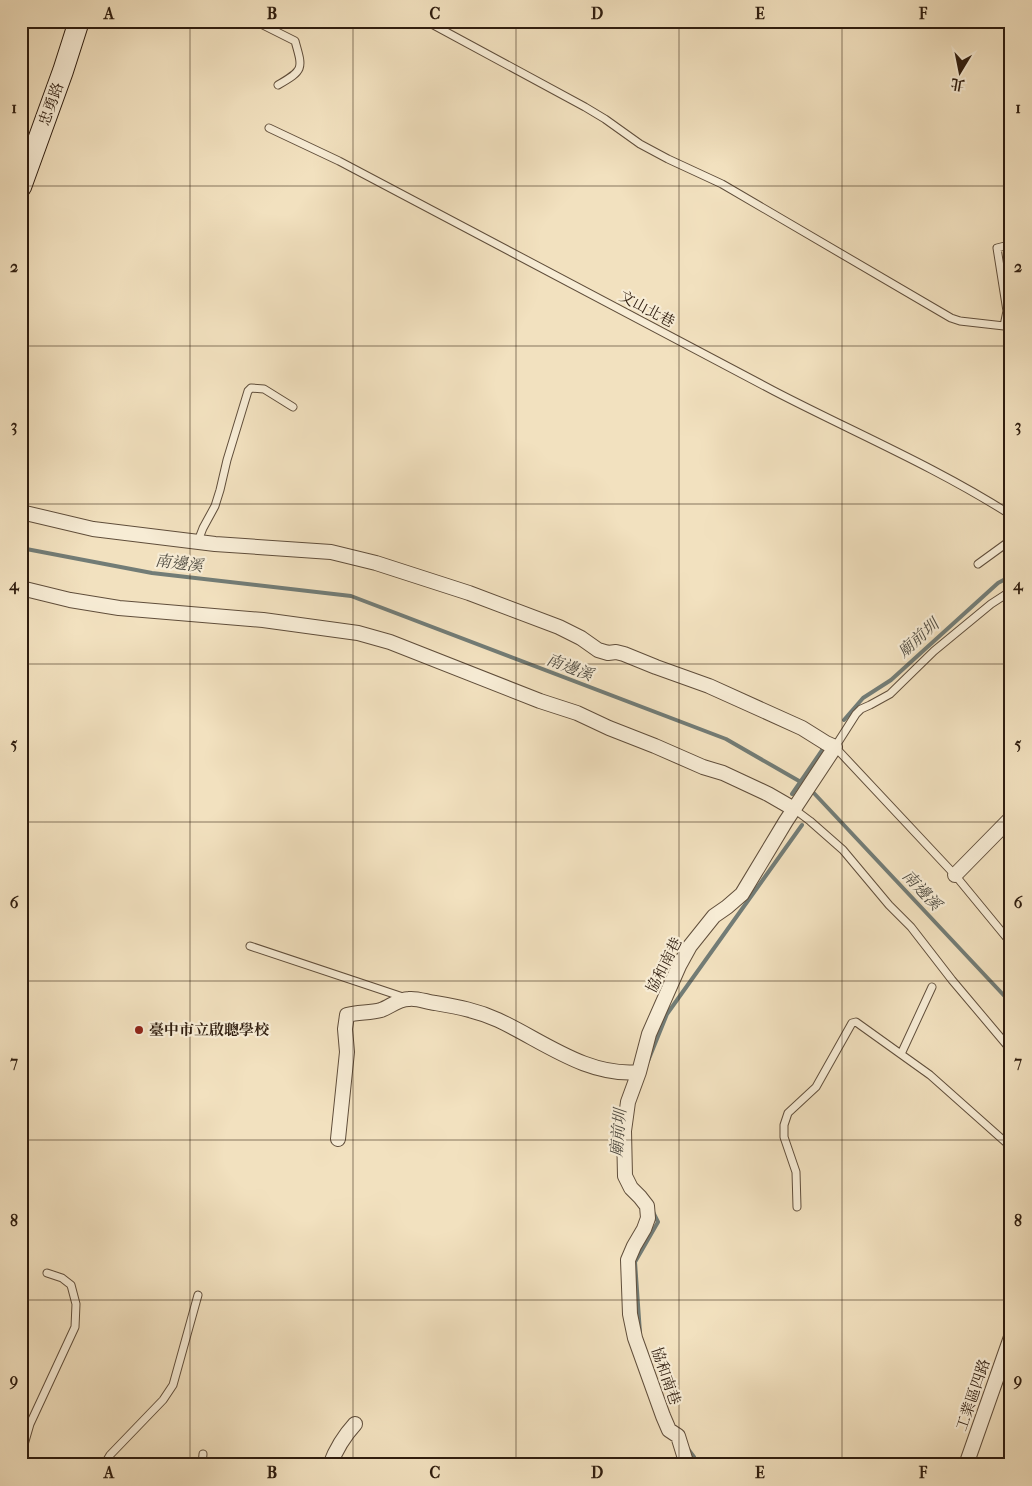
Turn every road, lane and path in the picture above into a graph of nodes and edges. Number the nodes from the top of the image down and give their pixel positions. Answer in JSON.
{"nodes":[{"id":1,"x":79,"y":21,"type":"edge"},
{"id":2,"x":255,"y":21,"type":"edge"},
{"id":3,"x":426,"y":21,"type":"edge"},
{"id":4,"x":278,"y":85,"type":"dead end"},
{"id":5,"x":268,"y":128,"type":"dead end"},
{"id":6,"x":21,"y":187,"type":"edge"},
{"id":7,"x":1011,"y":246,"type":"edge"},
{"id":8,"x":1007,"y":328,"type":"edge"},
{"id":9,"x":293,"y":407,"type":"dead end"},
{"id":10,"x":21,"y":512,"type":"edge"},
{"id":11,"x":1011,"y":515,"type":"edge"},
{"id":12,"x":1011,"y":540,"type":"edge"},
{"id":13,"x":198,"y":541,"type":"junction"},
{"id":14,"x":978,"y":564,"type":"dead end"},
{"id":15,"x":21,"y":588,"type":"edge"},
{"id":16,"x":1011,"y":592,"type":"edge"},
{"id":17,"x":835,"y":747,"type":"junction"},
{"id":18,"x":794,"y":810,"type":"junction"},
{"id":19,"x":1011,"y":818,"type":"edge"},
{"id":20,"x":955,"y":875,"type":"junction"},
{"id":21,"x":1011,"y":943,"type":"edge"},
{"id":22,"x":250,"y":946,"type":"dead end"},
{"id":23,"x":932,"y":988,"type":"dead end"},
{"id":24,"x":409,"y":998,"type":"junction"},
{"id":25,"x":1011,"y":1050,"type":"edge"},
{"id":26,"x":901,"y":1054,"type":"junction"},
{"id":27,"x":639,"y":1072,"type":"junction"},
{"id":28,"x":338,"y":1140,"type":"dead end"},
{"id":29,"x":1011,"y":1146,"type":"edge"},
{"id":30,"x":797,"y":1207,"type":"dead end"},
{"id":31,"x":47,"y":1273,"type":"dead end"},
{"id":32,"x":198,"y":1295,"type":"dead end"},
{"id":33,"x":1011,"y":1337,"type":"edge"},
{"id":34,"x":355,"y":1424,"type":"dead end"},
{"id":35,"x":203,"y":1454,"type":"dead end"},
{"id":36,"x":21,"y":1455,"type":"edge"},
{"id":37,"x":104,"y":1465,"type":"edge"},
{"id":38,"x":202,"y":1465,"type":"edge"},
{"id":39,"x":330,"y":1465,"type":"edge"},
{"id":40,"x":686,"y":1465,"type":"edge"},
{"id":41,"x":966,"y":1465,"type":"edge"}],
"edges":[{"from":1,"to":6,"type":"main road","name":"忠勇路"},
{"from":2,"to":4,"type":"lane"},
{"from":3,"to":8,"type":"lane"},
{"from":5,"to":11,"type":"lane","name":"文山北巷"},
{"from":7,"to":8,"type":"lane"},
{"from":9,"to":13,"type":"lane"},
{"from":10,"to":13,"type":"street"},
{"from":12,"to":14,"type":"lane"},
{"from":13,"to":17,"type":"street"},
{"from":15,"to":18,"type":"street"},
{"from":16,"to":17,"type":"lane"},
{"from":17,"to":18,"type":"street","name":"協和南巷"},
{"from":17,"to":20,"type":"lane"},
{"from":18,"to":25,"type":"lane"},
{"from":18,"to":27,"type":"street","name":"協和南巷"},
{"from":19,"to":20,"type":"street"},
{"from":20,"to":21,"type":"lane"},
{"from":22,"to":24,"type":"lane"},
{"from":23,"to":26,"type":"lane"},
{"from":24,"to":27,"type":"street"},
{"from":24,"to":28,"type":"street"},
{"from":26,"to":29,"type":"lane"},
{"from":26,"to":30,"type":"lane"},
{"from":27,"to":40,"type":"street","name":"協和南巷"},
{"from":31,"to":36,"type":"lane"},
{"from":32,"to":37,"type":"lane"},
{"from":33,"to":41,"type":"street","name":"工業區四路"},
{"from":34,"to":39,"type":"street"},
{"from":35,"to":38,"type":"lane"}]}
